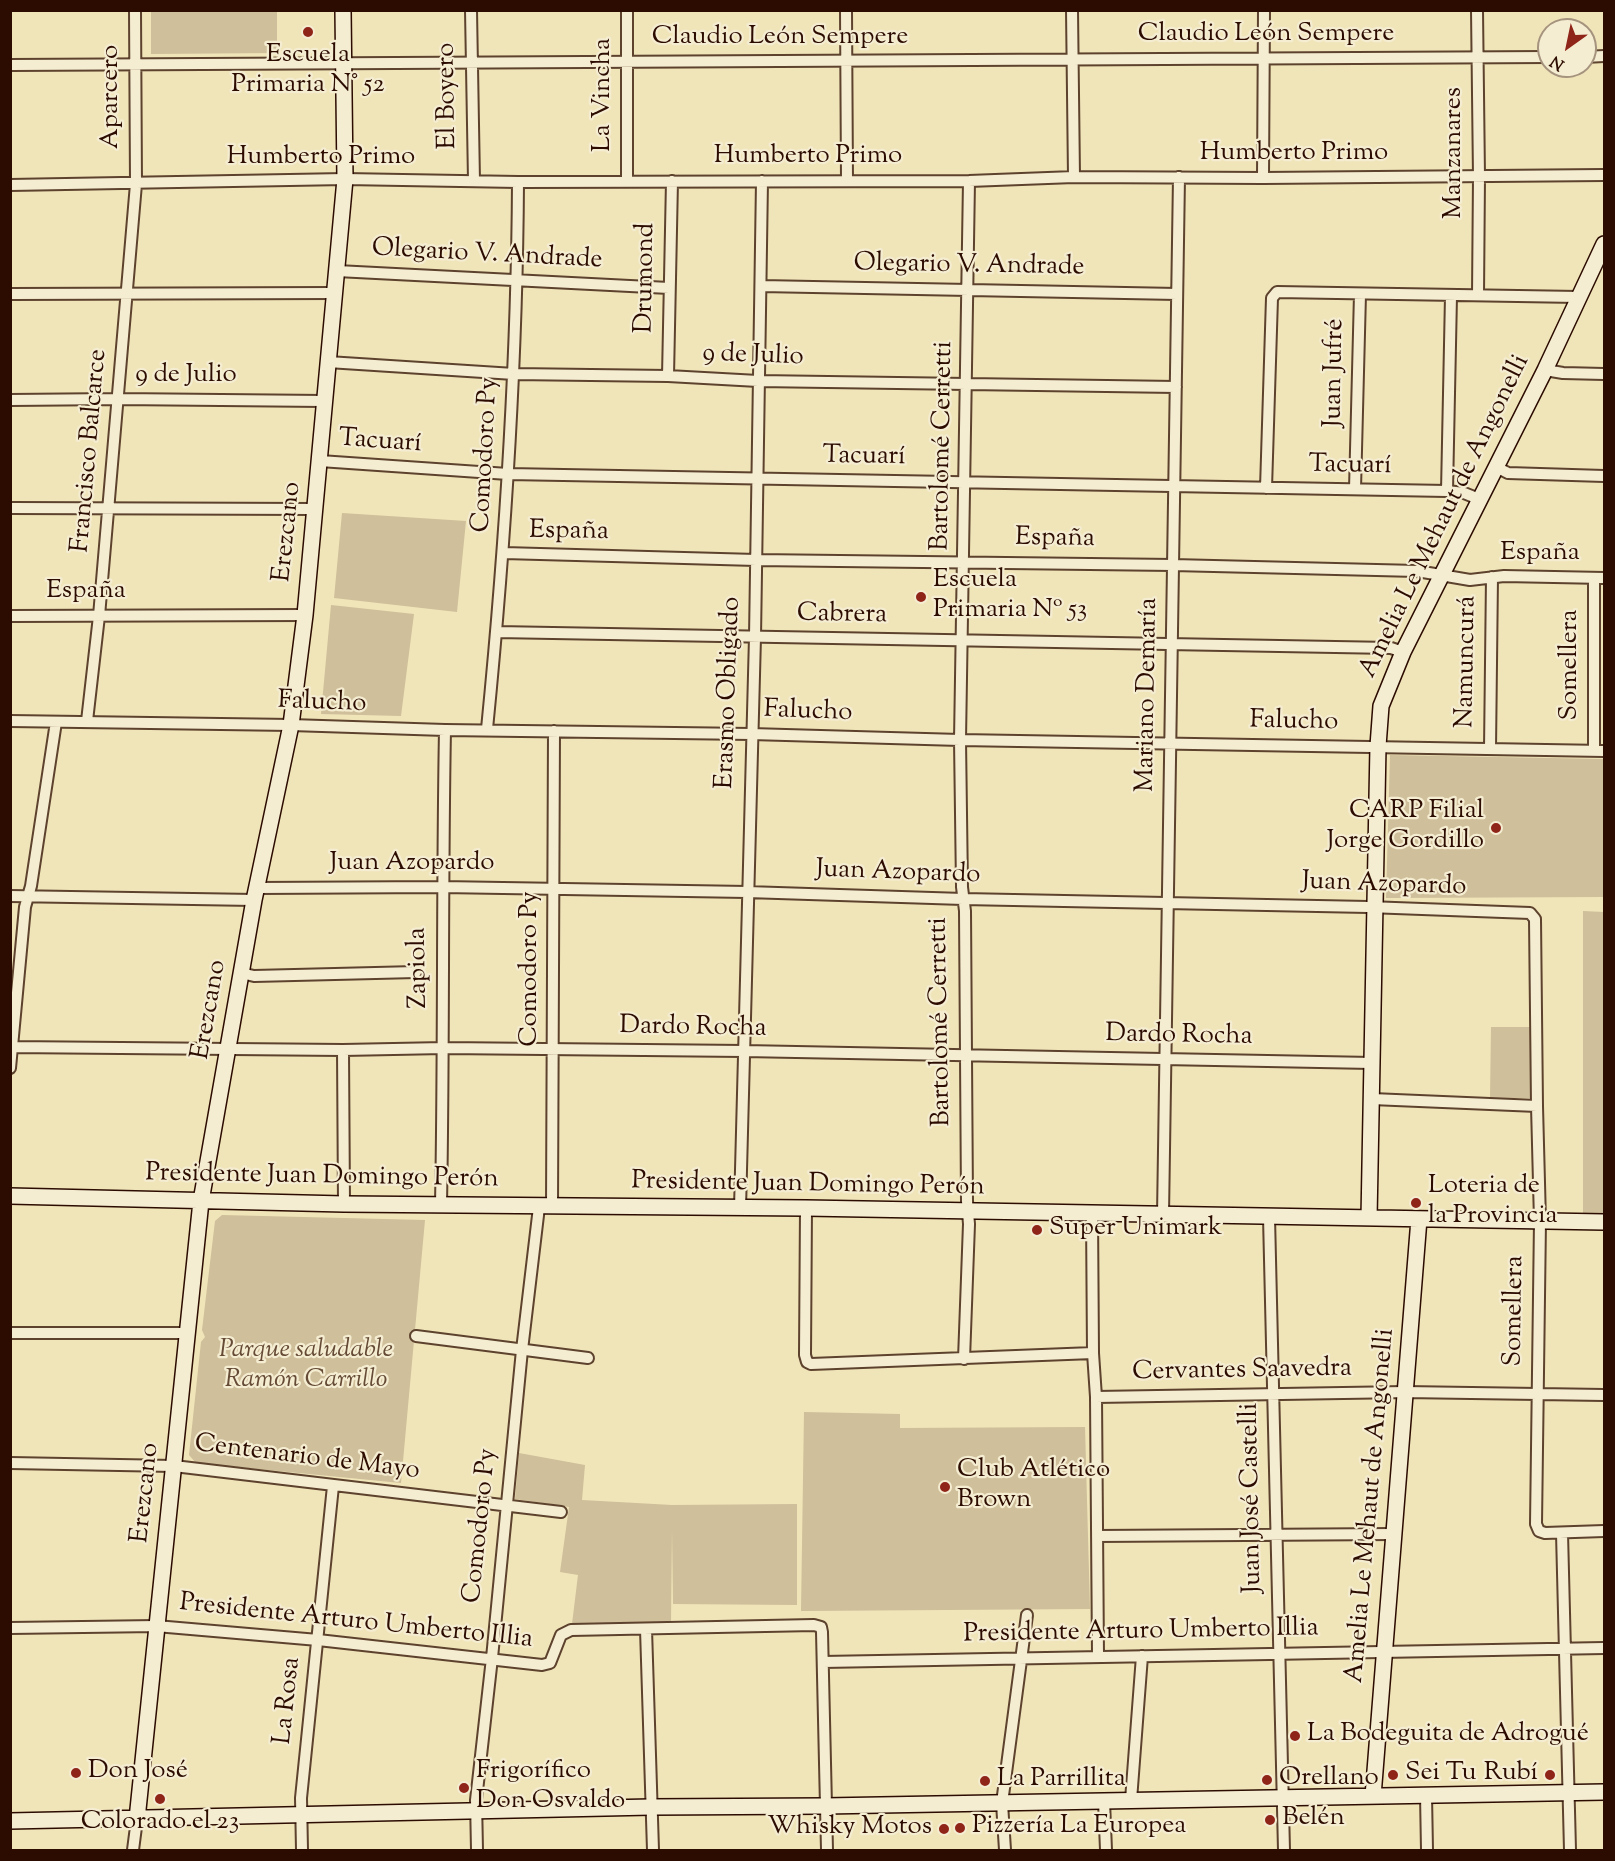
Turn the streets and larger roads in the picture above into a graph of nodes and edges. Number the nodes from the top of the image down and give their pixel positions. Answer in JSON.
{"nodes":[{"id":1,"x":135,"y":10,"type":"edge"},
{"id":2,"x":343,"y":10,"type":"edge"},
{"id":3,"x":471,"y":10,"type":"edge"},
{"id":4,"x":627,"y":10,"type":"edge"},
{"id":5,"x":846,"y":10,"type":"edge"},
{"id":6,"x":1072,"y":10,"type":"edge"},
{"id":7,"x":1264,"y":10,"type":"edge"},
{"id":8,"x":1477,"y":10,"type":"edge"},
{"id":9,"x":1478,"y":57,"type":"junction"},
{"id":10,"x":1537,"y":57,"type":"edge"},
{"id":11,"x":1072,"y":59,"type":"junction"},
{"id":12,"x":1264,"y":59,"type":"junction"},
{"id":13,"x":846,"y":61,"type":"junction"},
{"id":14,"x":627,"y":62,"type":"junction"},
{"id":15,"x":343,"y":63,"type":"junction"},
{"id":16,"x":471,"y":63,"type":"junction"},
{"id":17,"x":136,"y":64,"type":"junction"},
{"id":18,"x":10,"y":65,"type":"edge"},
{"id":19,"x":1605,"y":175,"type":"edge"},
{"id":20,"x":1074,"y":177,"type":"junction"},
{"id":21,"x":1179,"y":177,"type":"junction"},
{"id":22,"x":1479,"y":177,"type":"junction"},
{"id":23,"x":1263,"y":178,"type":"junction"},
{"id":24,"x":345,"y":179,"type":"junction"},
{"id":25,"x":627,"y":180,"type":"junction"},
{"id":26,"x":762,"y":180,"type":"junction"},
{"id":27,"x":474,"y":181,"type":"junction"},
{"id":28,"x":672,"y":181,"type":"junction"},
{"id":29,"x":848,"y":181,"type":"junction"},
{"id":30,"x":969,"y":181,"type":"junction"},
{"id":31,"x":518,"y":182,"type":"junction"},
{"id":32,"x":136,"y":184,"type":"junction"},
{"id":33,"x":10,"y":185,"type":"edge"},
{"id":34,"x":1605,"y":244,"type":"edge"},
{"id":35,"x":337,"y":271,"type":"junction"},
{"id":36,"x":518,"y":279,"type":"junction"},
{"id":37,"x":761,"y":286,"type":"junction"},
{"id":38,"x":669,"y":288,"type":"junction"},
{"id":39,"x":968,"y":290,"type":"junction"},
{"id":40,"x":335,"y":293,"type":"junction"},
{"id":41,"x":10,"y":294,"type":"edge"},
{"id":42,"x":128,"y":294,"type":"junction"},
{"id":43,"x":1177,"y":294,"type":"junction"},
{"id":44,"x":1360,"y":294,"type":"junction"},
{"id":45,"x":1478,"y":295,"type":"junction"},
{"id":46,"x":1451,"y":296,"type":"junction"},
{"id":47,"x":1578,"y":297,"type":"junction"},
{"id":48,"x":328,"y":362,"type":"junction"},
{"id":49,"x":1545,"y":370,"type":"junction"},
{"id":50,"x":514,"y":374,"type":"junction"},
{"id":51,"x":1605,"y":374,"type":"edge"},
{"id":52,"x":668,"y":376,"type":"junction"},
{"id":53,"x":758,"y":381,"type":"junction"},
{"id":54,"x":968,"y":385,"type":"junction"},
{"id":55,"x":1176,"y":387,"type":"junction"},
{"id":56,"x":118,"y":399,"type":"junction"},
{"id":57,"x":10,"y":400,"type":"edge"},
{"id":58,"x":324,"y":401,"type":"junction"},
{"id":59,"x":320,"y":461,"type":"junction"},
{"id":60,"x":1496,"y":467,"type":"junction"},
{"id":61,"x":508,"y":474,"type":"junction"},
{"id":62,"x":1605,"y":476,"type":"edge"},
{"id":63,"x":756,"y":479,"type":"junction"},
{"id":64,"x":965,"y":482,"type":"junction"},
{"id":65,"x":1175,"y":487,"type":"junction"},
{"id":66,"x":1266,"y":488,"type":"junction"},
{"id":67,"x":1355,"y":489,"type":"junction"},
{"id":68,"x":1447,"y":491,"type":"junction"},
{"id":69,"x":1479,"y":499,"type":"junction"},
{"id":70,"x":10,"y":508,"type":"edge"},
{"id":71,"x":108,"y":508,"type":"junction"},
{"id":72,"x":315,"y":509,"type":"junction"},
{"id":73,"x":504,"y":553,"type":"junction"},
{"id":74,"x":756,"y":560,"type":"junction"},
{"id":75,"x":964,"y":561,"type":"junction"},
{"id":76,"x":1173,"y":565,"type":"junction"},
{"id":77,"x":1442,"y":575,"type":"junction"},
{"id":78,"x":1492,"y":577,"type":"junction"},
{"id":79,"x":1599,"y":578,"type":"edge"},
{"id":80,"x":305,"y":615,"type":"junction"},
{"id":81,"x":10,"y":616,"type":"edge"},
{"id":82,"x":99,"y":616,"type":"junction"},
{"id":83,"x":496,"y":632,"type":"junction"},
{"id":84,"x":755,"y":637,"type":"junction"},
{"id":85,"x":962,"y":639,"type":"junction"},
{"id":86,"x":1172,"y":643,"type":"junction"},
{"id":87,"x":1403,"y":652,"type":"junction"},
{"id":88,"x":10,"y":721,"type":"edge"},
{"id":89,"x":87,"y":721,"type":"junction"},
{"id":90,"x":56,"y":722,"type":"junction"},
{"id":91,"x":291,"y":725,"type":"junction"},
{"id":92,"x":487,"y":729,"type":"junction"},
{"id":93,"x":445,"y":730,"type":"junction"},
{"id":94,"x":554,"y":731,"type":"junction"},
{"id":95,"x":751,"y":734,"type":"junction"},
{"id":96,"x":960,"y":740,"type":"junction"},
{"id":97,"x":1170,"y":744,"type":"junction"},
{"id":98,"x":1378,"y":746,"type":"junction"},
{"id":99,"x":1490,"y":748,"type":"junction"},
{"id":100,"x":1599,"y":751,"type":"edge"},
{"id":101,"x":442,"y":887,"type":"junction"},
{"id":102,"x":555,"y":890,"type":"junction"},
{"id":103,"x":747,"y":892,"type":"junction"},
{"id":104,"x":256,"y":894,"type":"junction"},
{"id":105,"x":10,"y":896,"type":"edge"},
{"id":106,"x":29,"y":896,"type":"junction"},
{"id":107,"x":963,"y":899,"type":"junction"},
{"id":108,"x":1170,"y":903,"type":"junction"},
{"id":109,"x":1375,"y":907,"type":"junction"},
{"id":110,"x":1535,"y":919,"type":"joint"},
{"id":111,"x":416,"y":972,"type":"dead end"},
{"id":112,"x":241,"y":973,"type":"junction"},
{"id":113,"x":12,"y":1047,"type":"edge"},
{"id":114,"x":444,"y":1048,"type":"junction"},
{"id":115,"x":228,"y":1050,"type":"junction"},
{"id":116,"x":343,"y":1050,"type":"junction"},
{"id":117,"x":554,"y":1050,"type":"junction"},
{"id":118,"x":744,"y":1051,"type":"junction"},
{"id":119,"x":965,"y":1056,"type":"junction"},
{"id":120,"x":1166,"y":1060,"type":"junction"},
{"id":121,"x":1372,"y":1063,"type":"junction"},
{"id":122,"x":10,"y":1068,"type":"edge"},
{"id":123,"x":1372,"y":1099,"type":"junction"},
{"id":124,"x":1537,"y":1106,"type":"junction"},
{"id":125,"x":10,"y":1196,"type":"edge"},
{"id":126,"x":201,"y":1201,"type":"junction"},
{"id":127,"x":344,"y":1204,"type":"junction"},
{"id":128,"x":441,"y":1204,"type":"junction"},
{"id":129,"x":546,"y":1207,"type":"junction"},
{"id":130,"x":740,"y":1208,"type":"junction"},
{"id":131,"x":806,"y":1208,"type":"junction"},
{"id":132,"x":968,"y":1212,"type":"junction"},
{"id":133,"x":1092,"y":1214,"type":"junction"},
{"id":134,"x":1163,"y":1215,"type":"junction"},
{"id":135,"x":1269,"y":1217,"type":"junction"},
{"id":136,"x":1369,"y":1218,"type":"junction"},
{"id":137,"x":1419,"y":1220,"type":"junction"},
{"id":138,"x":1540,"y":1221,"type":"junction"},
{"id":139,"x":1605,"y":1222,"type":"edge"},
{"id":140,"x":10,"y":1333,"type":"edge"},
{"id":141,"x":186,"y":1333,"type":"junction"},
{"id":142,"x":416,"y":1336,"type":"dead end"},
{"id":143,"x":522,"y":1350,"type":"junction"},
{"id":144,"x":1093,"y":1353,"type":"junction"},
{"id":145,"x":588,"y":1358,"type":"dead end"},
{"id":146,"x":964,"y":1359,"type":"junction"},
{"id":147,"x":1405,"y":1392,"type":"junction"},
{"id":148,"x":1273,"y":1394,"type":"junction"},
{"id":149,"x":1538,"y":1395,"type":"junction"},
{"id":150,"x":1605,"y":1395,"type":"edge"},
{"id":151,"x":1096,"y":1397,"type":"junction"},
{"id":152,"x":10,"y":1463,"type":"edge"},
{"id":153,"x":174,"y":1466,"type":"junction"},
{"id":154,"x":333,"y":1486,"type":"junction"},
{"id":155,"x":507,"y":1506,"type":"junction"},
{"id":156,"x":561,"y":1512,"type":"dead end"},
{"id":157,"x":1605,"y":1531,"type":"edge"},
{"id":158,"x":1562,"y":1533,"type":"junction"},
{"id":159,"x":1394,"y":1534,"type":"junction"},
{"id":160,"x":1097,"y":1536,"type":"junction"},
{"id":161,"x":1275,"y":1536,"type":"junction"},
{"id":162,"x":1027,"y":1615,"type":"dead end"},
{"id":163,"x":156,"y":1626,"type":"junction"},
{"id":164,"x":10,"y":1628,"type":"edge"},
{"id":165,"x":646,"y":1629,"type":"junction"},
{"id":166,"x":318,"y":1640,"type":"junction"},
{"id":167,"x":1564,"y":1648,"type":"junction"},
{"id":168,"x":1605,"y":1648,"type":"edge"},
{"id":169,"x":1385,"y":1652,"type":"junction"},
{"id":170,"x":1280,"y":1654,"type":"junction"},
{"id":171,"x":1098,"y":1656,"type":"junction"},
{"id":172,"x":1142,"y":1656,"type":"junction"},
{"id":173,"x":1022,"y":1657,"type":"junction"},
{"id":174,"x":492,"y":1658,"type":"junction"},
{"id":175,"x":823,"y":1662,"type":"junction"},
{"id":176,"x":1605,"y":1792,"type":"edge"},
{"id":177,"x":1569,"y":1793,"type":"junction"},
{"id":178,"x":1426,"y":1795,"type":"junction"},
{"id":179,"x":1373,"y":1796,"type":"junction"},
{"id":180,"x":1283,"y":1797,"type":"junction"},
{"id":181,"x":1131,"y":1800,"type":"junction"},
{"id":182,"x":1104,"y":1801,"type":"junction"},
{"id":183,"x":1002,"y":1803,"type":"junction"},
{"id":184,"x":825,"y":1806,"type":"junction"},
{"id":185,"x":651,"y":1807,"type":"junction"},
{"id":186,"x":476,"y":1812,"type":"junction"},
{"id":187,"x":301,"y":1814,"type":"junction"},
{"id":188,"x":137,"y":1819,"type":"junction"},
{"id":189,"x":10,"y":1821,"type":"edge"},
{"id":190,"x":133,"y":1851,"type":"edge"},
{"id":191,"x":302,"y":1851,"type":"edge"},
{"id":192,"x":477,"y":1851,"type":"edge"},
{"id":193,"x":653,"y":1851,"type":"edge"},
{"id":194,"x":827,"y":1851,"type":"edge"},
{"id":195,"x":1005,"y":1851,"type":"edge"},
{"id":196,"x":1106,"y":1851,"type":"edge"},
{"id":197,"x":1284,"y":1851,"type":"edge"},
{"id":198,"x":1427,"y":1851,"type":"edge"},
{"id":199,"x":1570,"y":1851,"type":"edge"}],
"edges":[{"from":1,"to":17,"type":"street","name":"Aparcero"},
{"from":2,"to":15,"type":"street","name":"Erezcano"},
{"from":3,"to":16,"type":"street","name":"El Boyero"},
{"from":4,"to":14,"type":"street","name":"La Vincha"},
{"from":5,"to":13,"type":"street"},
{"from":6,"to":11,"type":"street"},
{"from":7,"to":12,"type":"street"},
{"from":8,"to":9,"type":"street","name":"Manzanares"},
{"from":9,"to":10,"type":"street","name":"Claudio León Sempere"},
{"from":9,"to":12,"type":"street","name":"Claudio León Sempere"},
{"from":9,"to":22,"type":"street","name":"Manzanares"},
{"from":11,"to":12,"type":"street","name":"Claudio León Sempere"},
{"from":11,"to":13,"type":"street","name":"Claudio León Sempere"},
{"from":11,"to":20,"type":"street"},
{"from":12,"to":23,"type":"street"},
{"from":13,"to":14,"type":"street","name":"Claudio León Sempere"},
{"from":13,"to":29,"type":"street"},
{"from":14,"to":16,"type":"street","name":"Claudio León Sempere"},
{"from":14,"to":25,"type":"street","name":"La Vincha"},
{"from":15,"to":16,"type":"street","name":"Claudio León Sempere"},
{"from":15,"to":17,"type":"street","name":"Claudio León Sempere"},
{"from":15,"to":24,"type":"street","name":"Erezcano"},
{"from":16,"to":27,"type":"street","name":"El Boyero"},
{"from":17,"to":18,"type":"street","name":"Claudio León Sempere"},
{"from":17,"to":32,"type":"street","name":"Aparcero"},
{"from":19,"to":22,"type":"street","name":"Humberto Primo"},
{"from":20,"to":21,"type":"street","name":"Humberto Primo"},
{"from":20,"to":30,"type":"street","name":"Humberto Primo"},
{"from":21,"to":23,"type":"street","name":"Humberto Primo"},
{"from":21,"to":43,"type":"street","name":"Mariano Demaría"},
{"from":22,"to":23,"type":"street","name":"Humberto Primo"},
{"from":22,"to":45,"type":"street","name":"Manzanares"},
{"from":24,"to":27,"type":"street","name":"Humberto Primo"},
{"from":24,"to":32,"type":"street","name":"Humberto Primo"},
{"from":24,"to":35,"type":"street","name":"Erezcano"},
{"from":25,"to":28,"type":"street","name":"Humberto Primo"},
{"from":25,"to":31,"type":"street","name":"Humberto Primo"},
{"from":26,"to":28,"type":"street","name":"Humberto Primo"},
{"from":26,"to":29,"type":"street","name":"Humberto Primo"},
{"from":26,"to":37,"type":"street","name":"Erasmo Obligado"},
{"from":27,"to":31,"type":"street","name":"Humberto Primo"},
{"from":28,"to":38,"type":"street","name":"Drumond"},
{"from":29,"to":30,"type":"street","name":"Humberto Primo"},
{"from":30,"to":39,"type":"street","name":"Bartolomé Cerretti"},
{"from":31,"to":36,"type":"street","name":"Comodoro Py"},
{"from":32,"to":33,"type":"street","name":"Humberto Primo"},
{"from":32,"to":42,"type":"street","name":"Francisco Balcarce"},
{"from":34,"to":47,"type":"street","name":"Amelia Le Mehaut de Angonelli"},
{"from":35,"to":36,"type":"street","name":"Olegario V. Andrade"},
{"from":35,"to":40,"type":"street","name":"Erezcano"},
{"from":36,"to":38,"type":"street","name":"Olegario V. Andrade"},
{"from":36,"to":50,"type":"street","name":"Comodoro Py"},
{"from":37,"to":39,"type":"street","name":"Olegario V. Andrade"},
{"from":37,"to":53,"type":"street","name":"Erasmo Obligado"},
{"from":38,"to":52,"type":"street","name":"Drumond"},
{"from":39,"to":43,"type":"street","name":"Olegario V. Andrade"},
{"from":39,"to":54,"type":"street","name":"Bartolomé Cerretti"},
{"from":40,"to":42,"type":"street"},
{"from":40,"to":48,"type":"street","name":"Erezcano"},
{"from":41,"to":42,"type":"street"},
{"from":42,"to":56,"type":"street","name":"Francisco Balcarce"},
{"from":43,"to":55,"type":"street","name":"Mariano Demaría"},
{"from":44,"to":46,"type":"street"},
{"from":44,"to":66,"type":"street"},
{"from":44,"to":67,"type":"street","name":"Juan Jufré"},
{"from":45,"to":46,"type":"street"},
{"from":45,"to":47,"type":"street"},
{"from":46,"to":68,"type":"street"},
{"from":47,"to":49,"type":"street","name":"Amelia Le Mehaut de Angonelli"},
{"from":48,"to":50,"type":"street","name":"9 de Julio"},
{"from":48,"to":58,"type":"street","name":"Erezcano"},
{"from":49,"to":51,"type":"street"},
{"from":49,"to":60,"type":"street","name":"Amelia Le Mehaut de Angonelli"},
{"from":50,"to":52,"type":"street","name":"9 de Julio"},
{"from":50,"to":61,"type":"street","name":"Comodoro Py"},
{"from":52,"to":53,"type":"street","name":"9 de Julio"},
{"from":53,"to":54,"type":"street","name":"9 de Julio"},
{"from":53,"to":63,"type":"street","name":"Erasmo Obligado"},
{"from":54,"to":55,"type":"street","name":"9 de Julio"},
{"from":54,"to":64,"type":"street","name":"Bartolomé Cerretti"},
{"from":55,"to":65,"type":"street","name":"Mariano Demaría"},
{"from":56,"to":57,"type":"street","name":"9 de Julio"},
{"from":56,"to":58,"type":"street","name":"9 de Julio"},
{"from":56,"to":71,"type":"street","name":"Francisco Balcarce"},
{"from":58,"to":59,"type":"street","name":"Erezcano"},
{"from":59,"to":61,"type":"street","name":"Tacuarí"},
{"from":59,"to":72,"type":"street","name":"Erezcano"},
{"from":60,"to":62,"type":"street"},
{"from":60,"to":69,"type":"street","name":"Amelia Le Mehaut de Angonelli"},
{"from":61,"to":63,"type":"street","name":"Tacuarí"},
{"from":61,"to":73,"type":"street","name":"Comodoro Py"},
{"from":63,"to":64,"type":"street","name":"Tacuarí"},
{"from":63,"to":74,"type":"street","name":"Erasmo Obligado"},
{"from":64,"to":65,"type":"street","name":"Tacuarí"},
{"from":64,"to":75,"type":"street","name":"Bartolomé Cerretti"},
{"from":65,"to":66,"type":"street","name":"Tacuarí"},
{"from":65,"to":76,"type":"street","name":"Mariano Demaría"},
{"from":66,"to":67,"type":"street","name":"Tacuarí"},
{"from":67,"to":68,"type":"street","name":"Tacuarí"},
{"from":68,"to":69,"type":"street","name":"Tacuarí"},
{"from":69,"to":77,"type":"street","name":"Amelia Le Mehaut de Angonelli"},
{"from":70,"to":71,"type":"street"},
{"from":71,"to":72,"type":"street"},
{"from":71,"to":82,"type":"street","name":"Francisco Balcarce"},
{"from":72,"to":80,"type":"street","name":"Erezcano"},
{"from":73,"to":74,"type":"street","name":"España"},
{"from":73,"to":83,"type":"street","name":"Comodoro Py"},
{"from":74,"to":75,"type":"street","name":"España"},
{"from":74,"to":84,"type":"street","name":"Erasmo Obligado"},
{"from":75,"to":76,"type":"street","name":"España"},
{"from":75,"to":85,"type":"street","name":"Bartolomé Cerretti"},
{"from":76,"to":77,"type":"street","name":"España"},
{"from":76,"to":86,"type":"street","name":"Mariano Demaría"},
{"from":77,"to":78,"type":"street","name":"España"},
{"from":77,"to":87,"type":"street","name":"Amelia Le Mehaut de Angonelli"},
{"from":78,"to":79,"type":"street","name":"España"},
{"from":78,"to":99,"type":"street","name":"Namuncurá"},
{"from":79,"to":100,"type":"street","name":"Somellera"},
{"from":80,"to":82,"type":"street","name":"España"},
{"from":80,"to":91,"type":"street","name":"Erezcano"},
{"from":81,"to":82,"type":"street","name":"España"},
{"from":82,"to":89,"type":"street","name":"Francisco Balcarce"},
{"from":83,"to":84,"type":"street","name":"Cabrera"},
{"from":83,"to":92,"type":"street","name":"Comodoro Py"},
{"from":84,"to":85,"type":"street","name":"Cabrera"},
{"from":84,"to":95,"type":"street","name":"Erasmo Obligado"},
{"from":85,"to":86,"type":"street","name":"Cabrera"},
{"from":85,"to":96,"type":"street","name":"Bartolomé Cerretti"},
{"from":86,"to":87,"type":"street","name":"Cabrera"},
{"from":86,"to":97,"type":"street","name":"Mariano Demaría"},
{"from":87,"to":98,"type":"street","name":"Amelia Le Mehaut de Angonelli"},
{"from":88,"to":90,"type":"street","name":"Falucho"},
{"from":89,"to":90,"type":"street","name":"Falucho"},
{"from":89,"to":91,"type":"street","name":"Falucho"},
{"from":90,"to":106,"type":"street"},
{"from":91,"to":93,"type":"street","name":"Falucho"},
{"from":91,"to":104,"type":"street","name":"Erezcano"},
{"from":92,"to":93,"type":"street","name":"Falucho"},
{"from":92,"to":94,"type":"street","name":"Falucho"},
{"from":93,"to":101,"type":"street","name":"Zapiola"},
{"from":94,"to":95,"type":"street","name":"Falucho"},
{"from":94,"to":102,"type":"street","name":"Comodoro Py"},
{"from":95,"to":96,"type":"street","name":"Falucho"},
{"from":95,"to":103,"type":"street","name":"Erasmo Obligado"},
{"from":96,"to":97,"type":"street","name":"Falucho"},
{"from":96,"to":107,"type":"street","name":"Bartolomé Cerretti"},
{"from":97,"to":98,"type":"street","name":"Falucho"},
{"from":97,"to":108,"type":"street","name":"Mariano Demaría"},
{"from":98,"to":99,"type":"street","name":"Falucho"},
{"from":98,"to":109,"type":"street","name":"Amelia Le Mehaut de Angonelli"},
{"from":99,"to":100,"type":"street","name":"Falucho"},
{"from":101,"to":102,"type":"street","name":"Juan Azopardo"},
{"from":101,"to":104,"type":"street","name":"Juan Azopardo"},
{"from":101,"to":114,"type":"street","name":"Zapiola"},
{"from":102,"to":103,"type":"street","name":"Juan Azopardo"},
{"from":102,"to":117,"type":"street","name":"Comodoro Py"},
{"from":103,"to":107,"type":"street","name":"Juan Azopardo"},
{"from":103,"to":118,"type":"street","name":"Erasmo Obligado"},
{"from":104,"to":106,"type":"street","name":"Juan Azopardo"},
{"from":104,"to":112,"type":"street","name":"Erezcano"},
{"from":105,"to":106,"type":"street","name":"Juan Azopardo"},
{"from":106,"to":113,"type":"street"},
{"from":107,"to":108,"type":"street","name":"Juan Azopardo"},
{"from":107,"to":119,"type":"street","name":"Bartolomé Cerretti"},
{"from":108,"to":109,"type":"street","name":"Juan Azopardo"},
{"from":108,"to":120,"type":"street","name":"Mariano Demaría"},
{"from":109,"to":110,"type":"street","name":"Juan Azopardo"},
{"from":109,"to":121,"type":"street","name":"Amelia Le Mehaut de Angonelli"},
{"from":110,"to":124,"type":"street","name":"Somellera"},
{"from":111,"to":112,"type":"street"},
{"from":112,"to":115,"type":"street","name":"Erezcano"},
{"from":113,"to":115,"type":"street","name":"Dardo Rocha"},
{"from":113,"to":122,"type":"street"},
{"from":114,"to":116,"type":"street","name":"Dardo Rocha"},
{"from":114,"to":117,"type":"street","name":"Dardo Rocha"},
{"from":114,"to":128,"type":"street","name":"Zapiola"},
{"from":115,"to":116,"type":"street","name":"Dardo Rocha"},
{"from":115,"to":126,"type":"street","name":"Erezcano"},
{"from":116,"to":127,"type":"street"},
{"from":117,"to":118,"type":"street","name":"Dardo Rocha"},
{"from":117,"to":129,"type":"street","name":"Comodoro Py"},
{"from":118,"to":119,"type":"street","name":"Dardo Rocha"},
{"from":118,"to":130,"type":"street","name":"Erasmo Obligado"},
{"from":119,"to":120,"type":"street","name":"Dardo Rocha"},
{"from":119,"to":132,"type":"street","name":"Bartolomé Cerretti"},
{"from":120,"to":121,"type":"street","name":"Dardo Rocha"},
{"from":120,"to":134,"type":"street","name":"Mariano Demaría"},
{"from":121,"to":123,"type":"street","name":"Amelia Le Mehaut de Angonelli"},
{"from":123,"to":124,"type":"street"},
{"from":123,"to":136,"type":"street","name":"Amelia Le Mehaut de Angonelli"},
{"from":124,"to":138,"type":"street","name":"Somellera"},
{"from":125,"to":126,"type":"street","name":"Presidente Juan Domingo Perón"},
{"from":126,"to":127,"type":"street","name":"Presidente Juan Domingo Perón"},
{"from":126,"to":141,"type":"street","name":"Erezcano"},
{"from":127,"to":128,"type":"street","name":"Presidente Juan Domingo Perón"},
{"from":128,"to":129,"type":"street","name":"Presidente Juan Domingo Perón"},
{"from":129,"to":130,"type":"street","name":"Presidente Juan Domingo Perón"},
{"from":129,"to":143,"type":"street","name":"Comodoro Py"},
{"from":130,"to":131,"type":"street","name":"Presidente Juan Domingo Perón"},
{"from":131,"to":132,"type":"street","name":"Presidente Juan Domingo Perón"},
{"from":131,"to":146,"type":"street"},
{"from":132,"to":133,"type":"street","name":"Presidente Juan Domingo Perón"},
{"from":132,"to":146,"type":"street","name":"Bartolomé Cerretti"},
{"from":133,"to":134,"type":"street","name":"Presidente Juan Domingo Perón"},
{"from":133,"to":144,"type":"street"},
{"from":134,"to":135,"type":"street","name":"Presidente Juan Domingo Perón"},
{"from":135,"to":136,"type":"street","name":"Presidente Juan Domingo Perón"},
{"from":135,"to":148,"type":"street","name":"Juan José Castelli"},
{"from":136,"to":137,"type":"street","name":"Presidente Juan Domingo Perón"},
{"from":137,"to":138,"type":"street","name":"Presidente Juan Domingo Perón"},
{"from":137,"to":147,"type":"street","name":"Amelia Le Mehaut de Angonelli"},
{"from":138,"to":139,"type":"street","name":"Presidente Juan Domingo Perón"},
{"from":138,"to":149,"type":"street","name":"Somellera"},
{"from":140,"to":141,"type":"street"},
{"from":141,"to":153,"type":"street","name":"Erezcano"},
{"from":142,"to":143,"type":"street"},
{"from":143,"to":145,"type":"street"},
{"from":143,"to":155,"type":"street","name":"Comodoro Py"},
{"from":144,"to":146,"type":"street"},
{"from":144,"to":151,"type":"street"},
{"from":147,"to":148,"type":"street","name":"Cervantes Saavedra"},
{"from":147,"to":149,"type":"street","name":"Cervantes Saavedra"},
{"from":147,"to":159,"type":"street","name":"Amelia Le Mehaut de Angonelli"},
{"from":148,"to":151,"type":"street","name":"Cervantes Saavedra"},
{"from":148,"to":161,"type":"street","name":"Juan José Castelli"},
{"from":149,"to":150,"type":"street","name":"Cervantes Saavedra"},
{"from":149,"to":158,"type":"street","name":"Somellera"},
{"from":151,"to":160,"type":"street"},
{"from":152,"to":153,"type":"street","name":"Centenario de Mayo"},
{"from":153,"to":154,"type":"street","name":"Centenario de Mayo"},
{"from":153,"to":163,"type":"street","name":"Erezcano"},
{"from":154,"to":155,"type":"street","name":"Centenario de Mayo"},
{"from":154,"to":166,"type":"street","name":"La Rosa"},
{"from":155,"to":156,"type":"street","name":"Centenario de Mayo"},
{"from":155,"to":174,"type":"street","name":"Comodoro Py"},
{"from":157,"to":158,"type":"street"},
{"from":158,"to":167,"type":"street"},
{"from":159,"to":161,"type":"street"},
{"from":159,"to":169,"type":"street","name":"Amelia Le Mehaut de Angonelli"},
{"from":160,"to":161,"type":"street"},
{"from":160,"to":171,"type":"street"},
{"from":161,"to":170,"type":"street","name":"Juan José Castelli"},
{"from":162,"to":173,"type":"street"},
{"from":163,"to":164,"type":"street","name":"Presidente Arturo Umberto Illia"},
{"from":163,"to":166,"type":"street","name":"Presidente Arturo Umberto Illia"},
{"from":163,"to":188,"type":"street","name":"Erezcano"},
{"from":165,"to":174,"type":"street","name":"Presidente Arturo Umberto Illia"},
{"from":165,"to":175,"type":"street","name":"Presidente Arturo Umberto Illia"},
{"from":165,"to":185,"type":"street"},
{"from":166,"to":174,"type":"street","name":"Presidente Arturo Umberto Illia"},
{"from":166,"to":187,"type":"street","name":"La Rosa"},
{"from":167,"to":168,"type":"street","name":"Presidente Arturo Umberto Illia"},
{"from":167,"to":169,"type":"street","name":"Presidente Arturo Umberto Illia"},
{"from":167,"to":177,"type":"street"},
{"from":169,"to":170,"type":"street","name":"Presidente Arturo Umberto Illia"},
{"from":169,"to":179,"type":"street","name":"Amelia Le Mehaut de Angonelli"},
{"from":170,"to":172,"type":"street","name":"Presidente Arturo Umberto Illia"},
{"from":170,"to":180,"type":"street","name":"Juan José Castelli"},
{"from":171,"to":172,"type":"street","name":"Presidente Arturo Umberto Illia"},
{"from":171,"to":173,"type":"street","name":"Presidente Arturo Umberto Illia"},
{"from":172,"to":181,"type":"street"},
{"from":173,"to":175,"type":"street","name":"Presidente Arturo Umberto Illia"},
{"from":173,"to":183,"type":"street"},
{"from":174,"to":186,"type":"street","name":"Comodoro Py"},
{"from":175,"to":184,"type":"street"},
{"from":176,"to":177,"type":"street"},
{"from":177,"to":178,"type":"street"},
{"from":177,"to":199,"type":"street"},
{"from":178,"to":179,"type":"street"},
{"from":178,"to":198,"type":"street"},
{"from":179,"to":180,"type":"street"},
{"from":180,"to":181,"type":"street"},
{"from":180,"to":197,"type":"street","name":"Juan José Castelli"},
{"from":181,"to":182,"type":"street"},
{"from":182,"to":183,"type":"street"},
{"from":182,"to":196,"type":"street"},
{"from":183,"to":184,"type":"street"},
{"from":183,"to":195,"type":"street"},
{"from":184,"to":185,"type":"street"},
{"from":184,"to":194,"type":"street"},
{"from":185,"to":186,"type":"street"},
{"from":185,"to":193,"type":"street"},
{"from":186,"to":187,"type":"street"},
{"from":186,"to":192,"type":"street","name":"Comodoro Py"},
{"from":187,"to":188,"type":"street"},
{"from":187,"to":191,"type":"street","name":"La Rosa"},
{"from":188,"to":189,"type":"street"},
{"from":188,"to":190,"type":"street","name":"Erezcano"}]}
